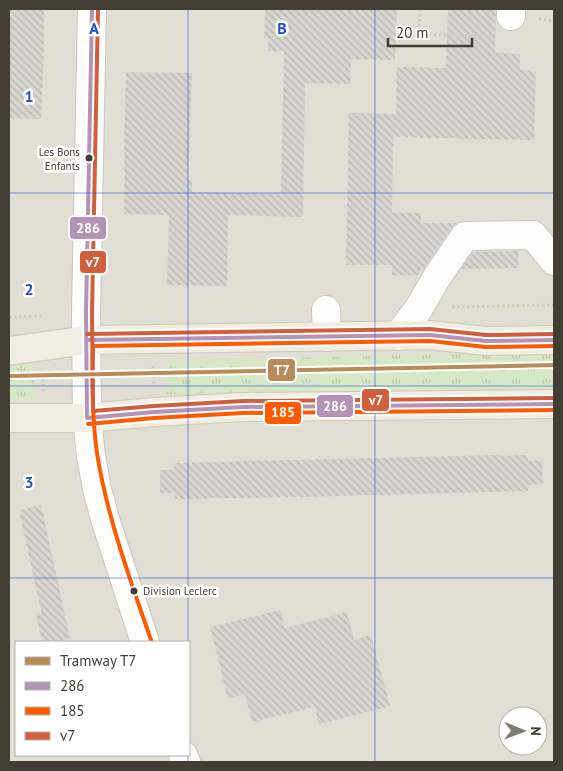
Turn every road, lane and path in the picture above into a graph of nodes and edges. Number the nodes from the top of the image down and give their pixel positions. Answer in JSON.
{"nodes":[{"id":1,"x":92,"y":9,"type":"edge"},
{"id":2,"x":420,"y":9,"type":"edge"},
{"id":3,"x":511,"y":12,"type":"edge"},
{"id":4,"x":554,"y":21,"type":"edge"},
{"id":5,"x":554,"y":261,"type":"edge"},
{"id":6,"x":398,"y":336,"type":"junction"},
{"id":7,"x":86,"y":340,"type":"junction"},
{"id":8,"x":153,"y":340,"type":"junction"},
{"id":9,"x":554,"y":340,"type":"edge"},
{"id":10,"x":9,"y":351,"type":"edge"},
{"id":11,"x":554,"y":404,"type":"edge"},
{"id":12,"x":154,"y":412,"type":"junction"},
{"id":13,"x":9,"y":418,"type":"edge"},
{"id":14,"x":86,"y":418,"type":"junction"},
{"id":15,"x":146,"y":641,"type":"edge"}],
"edges":[{"from":1,"to":7,"type":"street"},
{"from":2,"to":3,"type":"path"},
{"from":3,"to":4,"type":"path"},
{"from":5,"to":6,"type":"street"},
{"from":6,"to":8,"type":"main road"},
{"from":6,"to":9,"type":"main road"},
{"from":7,"to":8,"type":"main road"},
{"from":7,"to":10,"type":"main road"},
{"from":7,"to":14,"type":"street"},
{"from":8,"to":12,"type":"path"},
{"from":11,"to":12,"type":"main road"},
{"from":12,"to":14,"type":"main road"},
{"from":13,"to":14,"type":"main road"},
{"from":14,"to":15,"type":"street"}]}
